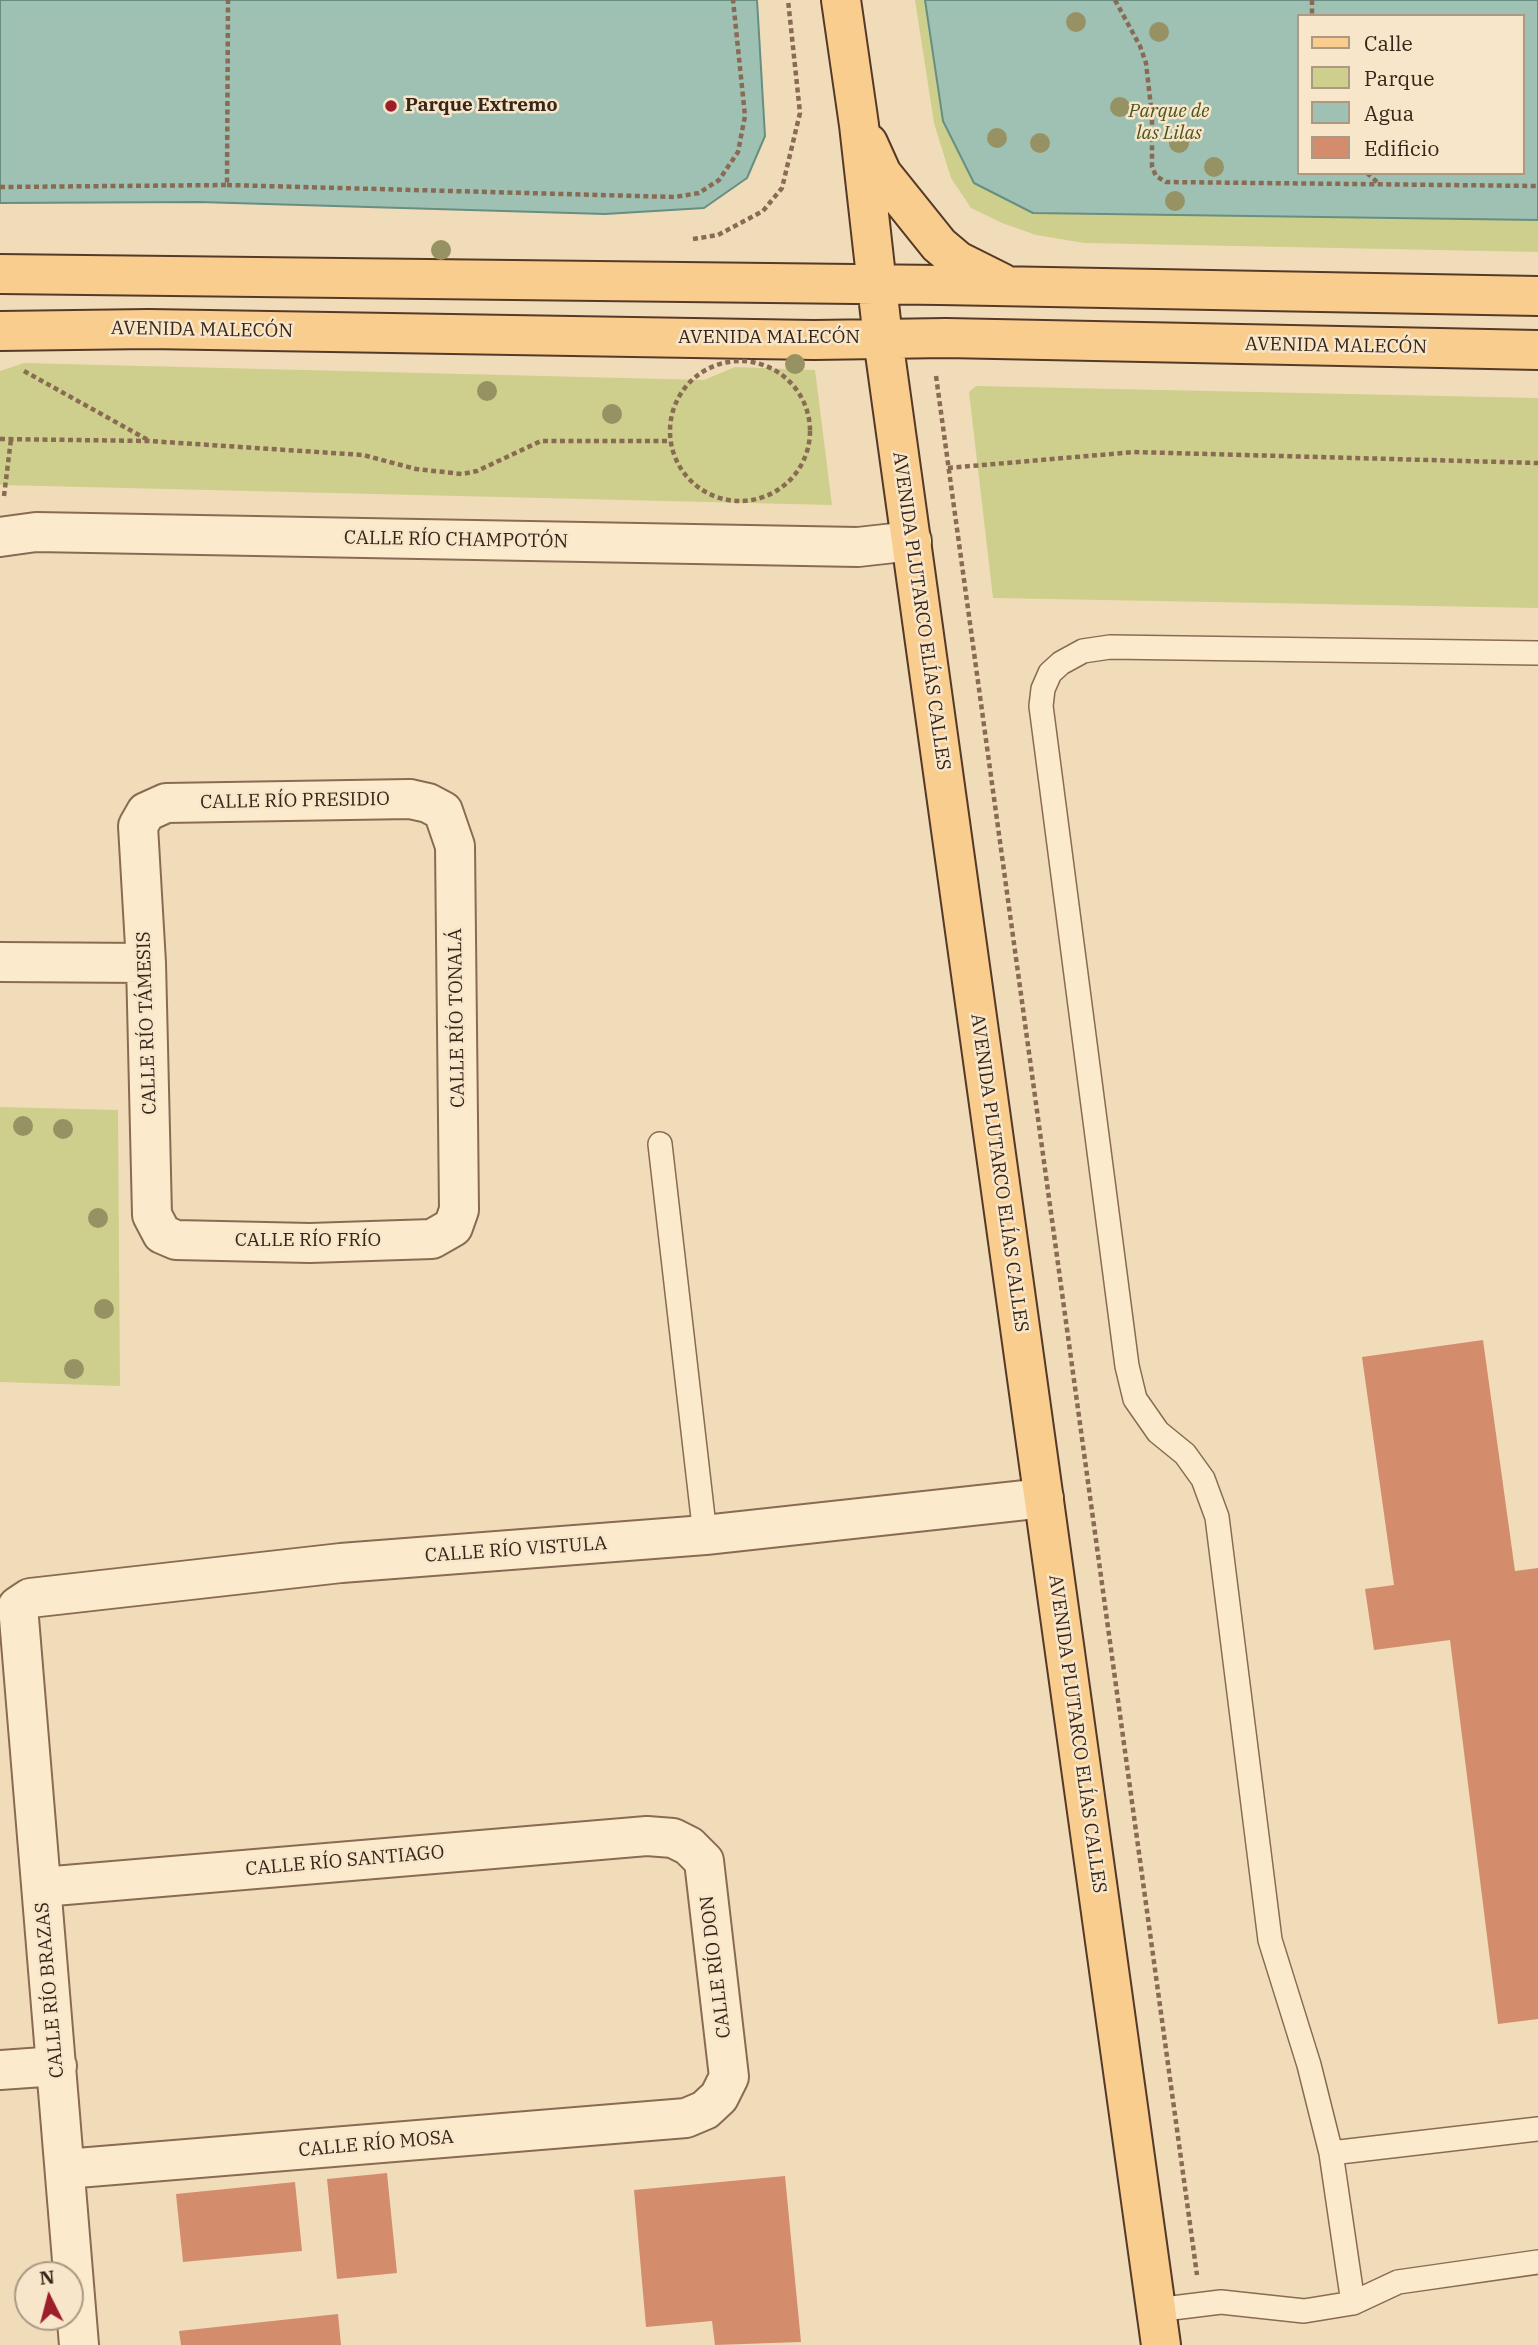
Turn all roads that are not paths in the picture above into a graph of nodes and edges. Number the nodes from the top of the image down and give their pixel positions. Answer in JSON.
{"nodes":[{"id":1,"x":841,"y":0,"type":"edge"},
{"id":2,"x":859,"y":125,"type":"junction"},
{"id":3,"x":0,"y":274,"type":"edge"},
{"id":4,"x":876,"y":286,"type":"junction"},
{"id":5,"x":1010,"y":287,"type":"junction"},
{"id":6,"x":1538,"y":296,"type":"edge"},
{"id":7,"x":0,"y":331,"type":"edge"},
{"id":8,"x":883,"y":339,"type":"junction"},
{"id":9,"x":1538,"y":350,"type":"edge"},
{"id":10,"x":0,"y":537,"type":"edge"},
{"id":11,"x":912,"y":541,"type":"junction"},
{"id":12,"x":1538,"y":653,"type":"edge"},
{"id":13,"x":443,"y":811,"type":"joint"},
{"id":14,"x":146,"y":812,"type":"joint"},
{"id":15,"x":0,"y":962,"type":"edge"},
{"id":16,"x":146,"y":963,"type":"junction"},
{"id":17,"x":660,"y":1143,"type":"dead end"},
{"id":18,"x":453,"y":1227,"type":"joint"},
{"id":19,"x":162,"y":1234,"type":"joint"},
{"id":20,"x":1044,"y":1498,"type":"junction"},
{"id":21,"x":705,"y":1535,"type":"junction"},
{"id":22,"x":21,"y":1635,"type":"joint"},
{"id":23,"x":16,"y":1777,"type":"edge"},
{"id":24,"x":647,"y":1836,"type":"joint"},
{"id":25,"x":42,"y":1886,"type":"junction"},
{"id":26,"x":57,"y":2066,"type":"junction"},
{"id":27,"x":0,"y":2070,"type":"edge"},
{"id":28,"x":686,"y":2118,"type":"joint"},
{"id":29,"x":1538,"y":2129,"type":"edge"},
{"id":30,"x":1331,"y":2153,"type":"junction"},
{"id":31,"x":65,"y":2169,"type":"junction"},
{"id":32,"x":1538,"y":2262,"type":"edge"},
{"id":33,"x":1353,"y":2303,"type":"junction"},
{"id":34,"x":1159,"y":2328,"type":"edge"},
{"id":35,"x":79,"y":2345,"type":"edge"}],
"edges":[{"from":1,"to":2,"type":"main road","name":"AVENIDA PLUTARCO ELÍAS CALLES"},
{"from":2,"to":4,"type":"main road","name":"AVENIDA PLUTARCO ELÍAS CALLES"},
{"from":2,"to":5,"type":"main road"},
{"from":3,"to":4,"type":"main road"},
{"from":4,"to":5,"type":"main road"},
{"from":4,"to":8,"type":"main road","name":"AVENIDA PLUTARCO ELÍAS CALLES"},
{"from":5,"to":6,"type":"main road"},
{"from":7,"to":8,"type":"main road","name":"AVENIDA MALECÓN"},
{"from":8,"to":9,"type":"main road","name":"AVENIDA MALECÓN"},
{"from":8,"to":11,"type":"main road","name":"AVENIDA PLUTARCO ELÍAS CALLES"},
{"from":10,"to":11,"type":"street","name":"CALLE RÍO CHAMPOTÓN"},
{"from":11,"to":20,"type":"main road","name":"AVENIDA PLUTARCO ELÍAS CALLES"},
{"from":12,"to":30,"type":"lane"},
{"from":13,"to":14,"type":"street","name":"CALLE RÍO PRESIDIO"},
{"from":13,"to":18,"type":"street","name":"CALLE RÍO TONALÁ"},
{"from":14,"to":16,"type":"street","name":"CALLE RÍO TÁMESIS"},
{"from":15,"to":16,"type":"street"},
{"from":16,"to":19,"type":"street","name":"CALLE RÍO TÁMESIS"},
{"from":17,"to":21,"type":"lane"},
{"from":18,"to":19,"type":"street","name":"CALLE RÍO FRÍO"},
{"from":20,"to":21,"type":"street","name":"CALLE RÍO VISTULA"},
{"from":20,"to":34,"type":"main road","name":"AVENIDA PLUTARCO ELÍAS CALLES"},
{"from":21,"to":22,"type":"street","name":"CALLE RÍO VISTULA"},
{"from":22,"to":23,"type":"street","name":"CALLE RÍO BRAZAS"},
{"from":23,"to":25,"type":"street","name":"CALLE RÍO BRAZAS"},
{"from":24,"to":25,"type":"street","name":"CALLE RÍO SANTIAGO"},
{"from":24,"to":28,"type":"street","name":"CALLE RÍO DON"},
{"from":25,"to":26,"type":"street","name":"CALLE RÍO BRAZAS"},
{"from":26,"to":27,"type":"street"},
{"from":26,"to":31,"type":"street","name":"CALLE RÍO BRAZAS"},
{"from":28,"to":31,"type":"street","name":"CALLE RÍO MOSA"},
{"from":29,"to":30,"type":"lane"},
{"from":30,"to":33,"type":"lane"},
{"from":31,"to":35,"type":"street","name":"CALLE RÍO BRAZAS"},
{"from":32,"to":33,"type":"lane"},
{"from":33,"to":34,"type":"lane"}]}
